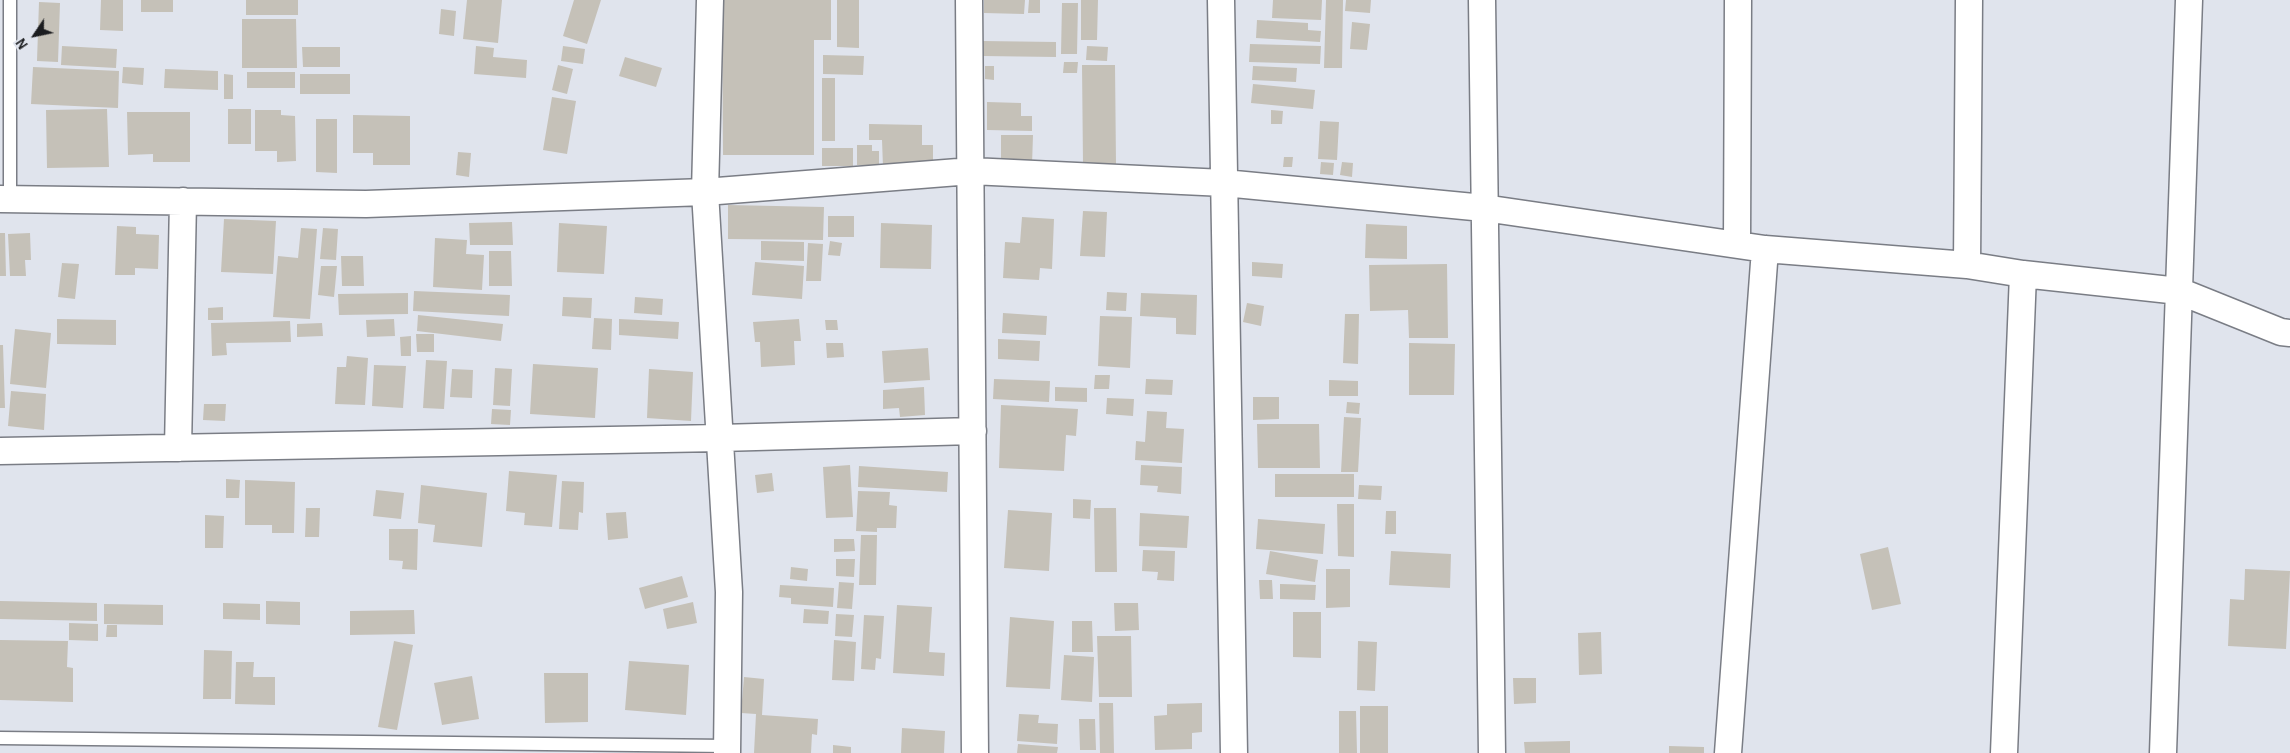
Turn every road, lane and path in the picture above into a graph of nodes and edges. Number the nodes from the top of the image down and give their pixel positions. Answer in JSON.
{"nodes":[{"id":1,"x":10,"y":0,"type":"edge"},
{"id":2,"x":710,"y":0,"type":"edge"},
{"id":3,"x":968,"y":0,"type":"edge"},
{"id":4,"x":1221,"y":0,"type":"edge"},
{"id":5,"x":1482,"y":0,"type":"edge"},
{"id":6,"x":1738,"y":0,"type":"edge"},
{"id":7,"x":1968,"y":0,"type":"edge"},
{"id":8,"x":2189,"y":0,"type":"edge"},
{"id":9,"x":971,"y":171,"type":"junction"},
{"id":10,"x":1224,"y":183,"type":"junction"},
{"id":11,"x":706,"y":192,"type":"junction"},
{"id":12,"x":5,"y":199,"type":"edge"},
{"id":13,"x":184,"y":201,"type":"junction"},
{"id":14,"x":1484,"y":208,"type":"junction"},
{"id":15,"x":1737,"y":244,"type":"junction"},
{"id":16,"x":1765,"y":249,"type":"junction"},
{"id":17,"x":1967,"y":265,"type":"junction"},
{"id":18,"x":2023,"y":274,"type":"junction"},
{"id":19,"x":2179,"y":291,"type":"junction"},
{"id":20,"x":2290,"y":333,"type":"edge"},
{"id":21,"x":973,"y":431,"type":"junction"},
{"id":22,"x":720,"y":438,"type":"junction"},
{"id":23,"x":178,"y":448,"type":"junction"},
{"id":24,"x":0,"y":451,"type":"edge"},
{"id":25,"x":0,"y":738,"type":"edge"},
{"id":26,"x":727,"y":749,"type":"edge"},
{"id":27,"x":975,"y":753,"type":"edge"},
{"id":28,"x":1234,"y":753,"type":"edge"},
{"id":29,"x":1492,"y":753,"type":"edge"},
{"id":30,"x":1728,"y":753,"type":"edge"},
{"id":31,"x":2004,"y":753,"type":"edge"},
{"id":32,"x":2163,"y":753,"type":"edge"}],
"edges":[{"from":1,"to":12,"type":"lane"},
{"from":2,"to":11,"type":"street"},
{"from":3,"to":9,"type":"street"},
{"from":4,"to":10,"type":"street"},
{"from":5,"to":14,"type":"street"},
{"from":6,"to":15,"type":"street"},
{"from":7,"to":17,"type":"street"},
{"from":8,"to":19,"type":"street"},
{"from":9,"to":10,"type":"street"},
{"from":9,"to":11,"type":"street"},
{"from":9,"to":21,"type":"street"},
{"from":10,"to":14,"type":"street"},
{"from":10,"to":28,"type":"street"},
{"from":11,"to":13,"type":"street"},
{"from":11,"to":22,"type":"street"},
{"from":12,"to":13,"type":"street"},
{"from":13,"to":23,"type":"street"},
{"from":14,"to":15,"type":"street"},
{"from":14,"to":29,"type":"street"},
{"from":15,"to":16,"type":"street"},
{"from":16,"to":17,"type":"street"},
{"from":16,"to":30,"type":"street"},
{"from":17,"to":18,"type":"street"},
{"from":18,"to":19,"type":"street"},
{"from":18,"to":31,"type":"street"},
{"from":19,"to":20,"type":"street"},
{"from":19,"to":32,"type":"street"},
{"from":21,"to":22,"type":"street"},
{"from":21,"to":27,"type":"street"},
{"from":22,"to":23,"type":"street"},
{"from":22,"to":26,"type":"street"},
{"from":23,"to":24,"type":"street"},
{"from":25,"to":26,"type":"lane"}]}
